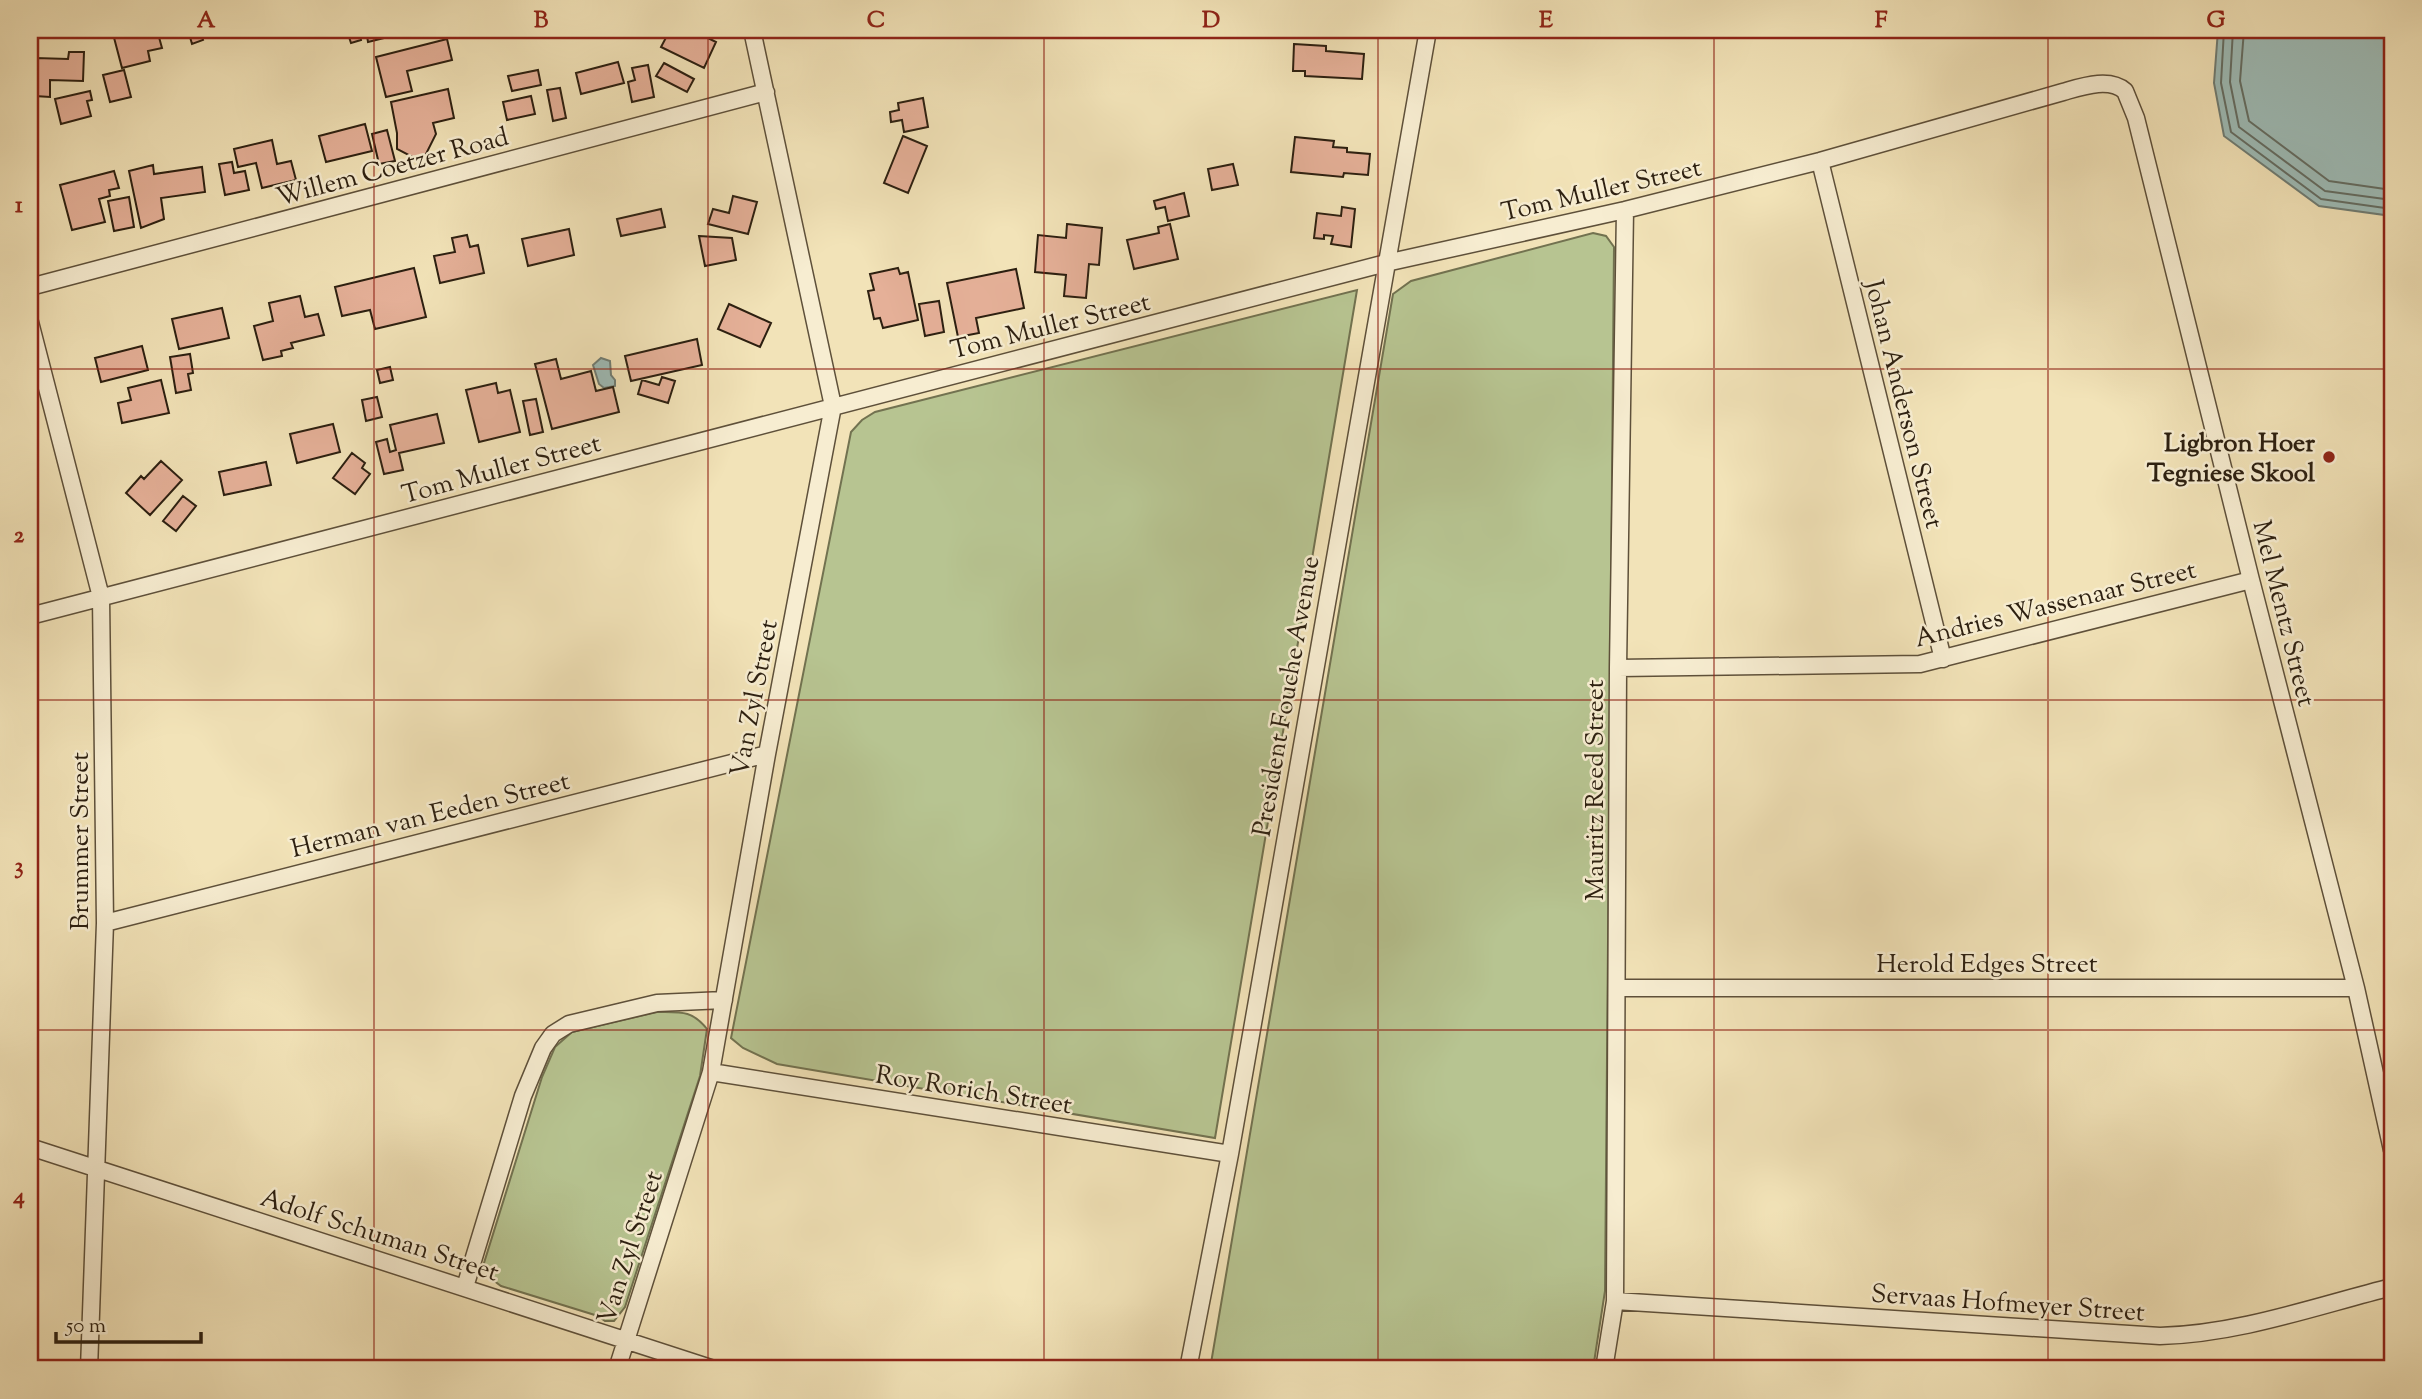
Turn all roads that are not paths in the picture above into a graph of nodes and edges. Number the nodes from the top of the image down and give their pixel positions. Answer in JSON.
{"nodes":[{"id":1,"x":752,"y":30,"type":"edge"},
{"id":2,"x":1428,"y":30,"type":"edge"},
{"id":3,"x":2084,"y":87,"type":"joint"},
{"id":4,"x":766,"y":92,"type":"junction"},
{"id":5,"x":1820,"y":161,"type":"junction"},
{"id":6,"x":1625,"y":209,"type":"junction"},
{"id":7,"x":1386,"y":263,"type":"junction"},
{"id":8,"x":30,"y":287,"type":"edge"},
{"id":9,"x":30,"y":322,"type":"edge"},
{"id":10,"x":833,"y":406,"type":"junction"},
{"id":11,"x":2250,"y":580,"type":"junction"},
{"id":12,"x":102,"y":597,"type":"junction"},
{"id":13,"x":30,"y":616,"type":"edge"},
{"id":14,"x":1943,"y":659,"type":"junction"},
{"id":15,"x":1618,"y":668,"type":"junction"},
{"id":16,"x":767,"y":754,"type":"junction"},
{"id":17,"x":105,"y":923,"type":"junction"},
{"id":18,"x":1618,"y":988,"type":"junction"},
{"id":19,"x":2356,"y":988,"type":"junction"},
{"id":20,"x":724,"y":1000,"type":"junction"},
{"id":21,"x":711,"y":1072,"type":"junction"},
{"id":22,"x":30,"y":1147,"type":"edge"},
{"id":23,"x":2392,"y":1150,"type":"edge"},
{"id":24,"x":1230,"y":1154,"type":"junction"},
{"id":25,"x":97,"y":1168,"type":"junction"},
{"id":26,"x":465,"y":1287,"type":"junction"},
{"id":27,"x":2392,"y":1287,"type":"edge"},
{"id":28,"x":1615,"y":1301,"type":"junction"},
{"id":29,"x":626,"y":1340,"type":"junction"},
{"id":30,"x":89,"y":1369,"type":"edge"},
{"id":31,"x":617,"y":1369,"type":"edge"},
{"id":32,"x":714,"y":1369,"type":"edge"},
{"id":33,"x":1188,"y":1369,"type":"edge"},
{"id":34,"x":1604,"y":1369,"type":"edge"}],
"edges":[{"from":1,"to":4,"type":"street","name":"Van Zyl Street"},
{"from":2,"to":7,"type":"street","name":"President Fouche Avenue"},
{"from":3,"to":5,"type":"street","name":"Tom Muller Street"},
{"from":3,"to":11,"type":"street","name":"Mel Mentz Street"},
{"from":4,"to":8,"type":"street","name":"Willem Coetzer Road"},
{"from":4,"to":10,"type":"street","name":"Van Zyl Street"},
{"from":5,"to":6,"type":"street","name":"Tom Muller Street"},
{"from":5,"to":14,"type":"street","name":"Johan Anderson Street"},
{"from":6,"to":7,"type":"street","name":"Tom Muller Street"},
{"from":6,"to":15,"type":"street","name":"Mauritz Reed Street"},
{"from":7,"to":10,"type":"street","name":"Tom Muller Street"},
{"from":7,"to":24,"type":"street","name":"President Fouche Avenue"},
{"from":9,"to":12,"type":"street","name":"Brummer Street"},
{"from":10,"to":12,"type":"street","name":"Tom Muller Street"},
{"from":10,"to":16,"type":"street","name":"Van Zyl Street"},
{"from":11,"to":14,"type":"street","name":"Andries Wassenaar Street"},
{"from":11,"to":19,"type":"street","name":"Mel Mentz Street"},
{"from":12,"to":13,"type":"street","name":"Tom Muller Street"},
{"from":12,"to":17,"type":"street","name":"Brummer Street"},
{"from":14,"to":15,"type":"street","name":"Andries Wassenaar Street"},
{"from":15,"to":18,"type":"street","name":"Mauritz Reed Street"},
{"from":16,"to":17,"type":"street","name":"Herman van Eeden Street"},
{"from":16,"to":20,"type":"street","name":"Van Zyl Street"},
{"from":17,"to":25,"type":"street","name":"Brummer Street"},
{"from":18,"to":19,"type":"street","name":"Herold Edges Street"},
{"from":18,"to":28,"type":"street","name":"Mauritz Reed Street"},
{"from":19,"to":23,"type":"street","name":"Mel Mentz Street"},
{"from":20,"to":21,"type":"street","name":"Van Zyl Street"},
{"from":20,"to":26,"type":"street"},
{"from":21,"to":24,"type":"street","name":"Roy Rorich Street"},
{"from":21,"to":29,"type":"street","name":"Van Zyl Street"},
{"from":22,"to":25,"type":"street","name":"Adolf Schuman Street"},
{"from":24,"to":33,"type":"street","name":"President Fouche Avenue"},
{"from":25,"to":26,"type":"street","name":"Adolf Schuman Street"},
{"from":25,"to":30,"type":"street","name":"Brummer Street"},
{"from":26,"to":29,"type":"street","name":"Adolf Schuman Street"},
{"from":27,"to":28,"type":"street","name":"Servaas Hofmeyer Street"},
{"from":28,"to":34,"type":"street","name":"Mauritz Reed Street"},
{"from":29,"to":31,"type":"street","name":"Van Zyl Street"},
{"from":29,"to":32,"type":"street","name":"Adolf Schuman Street"}]}
